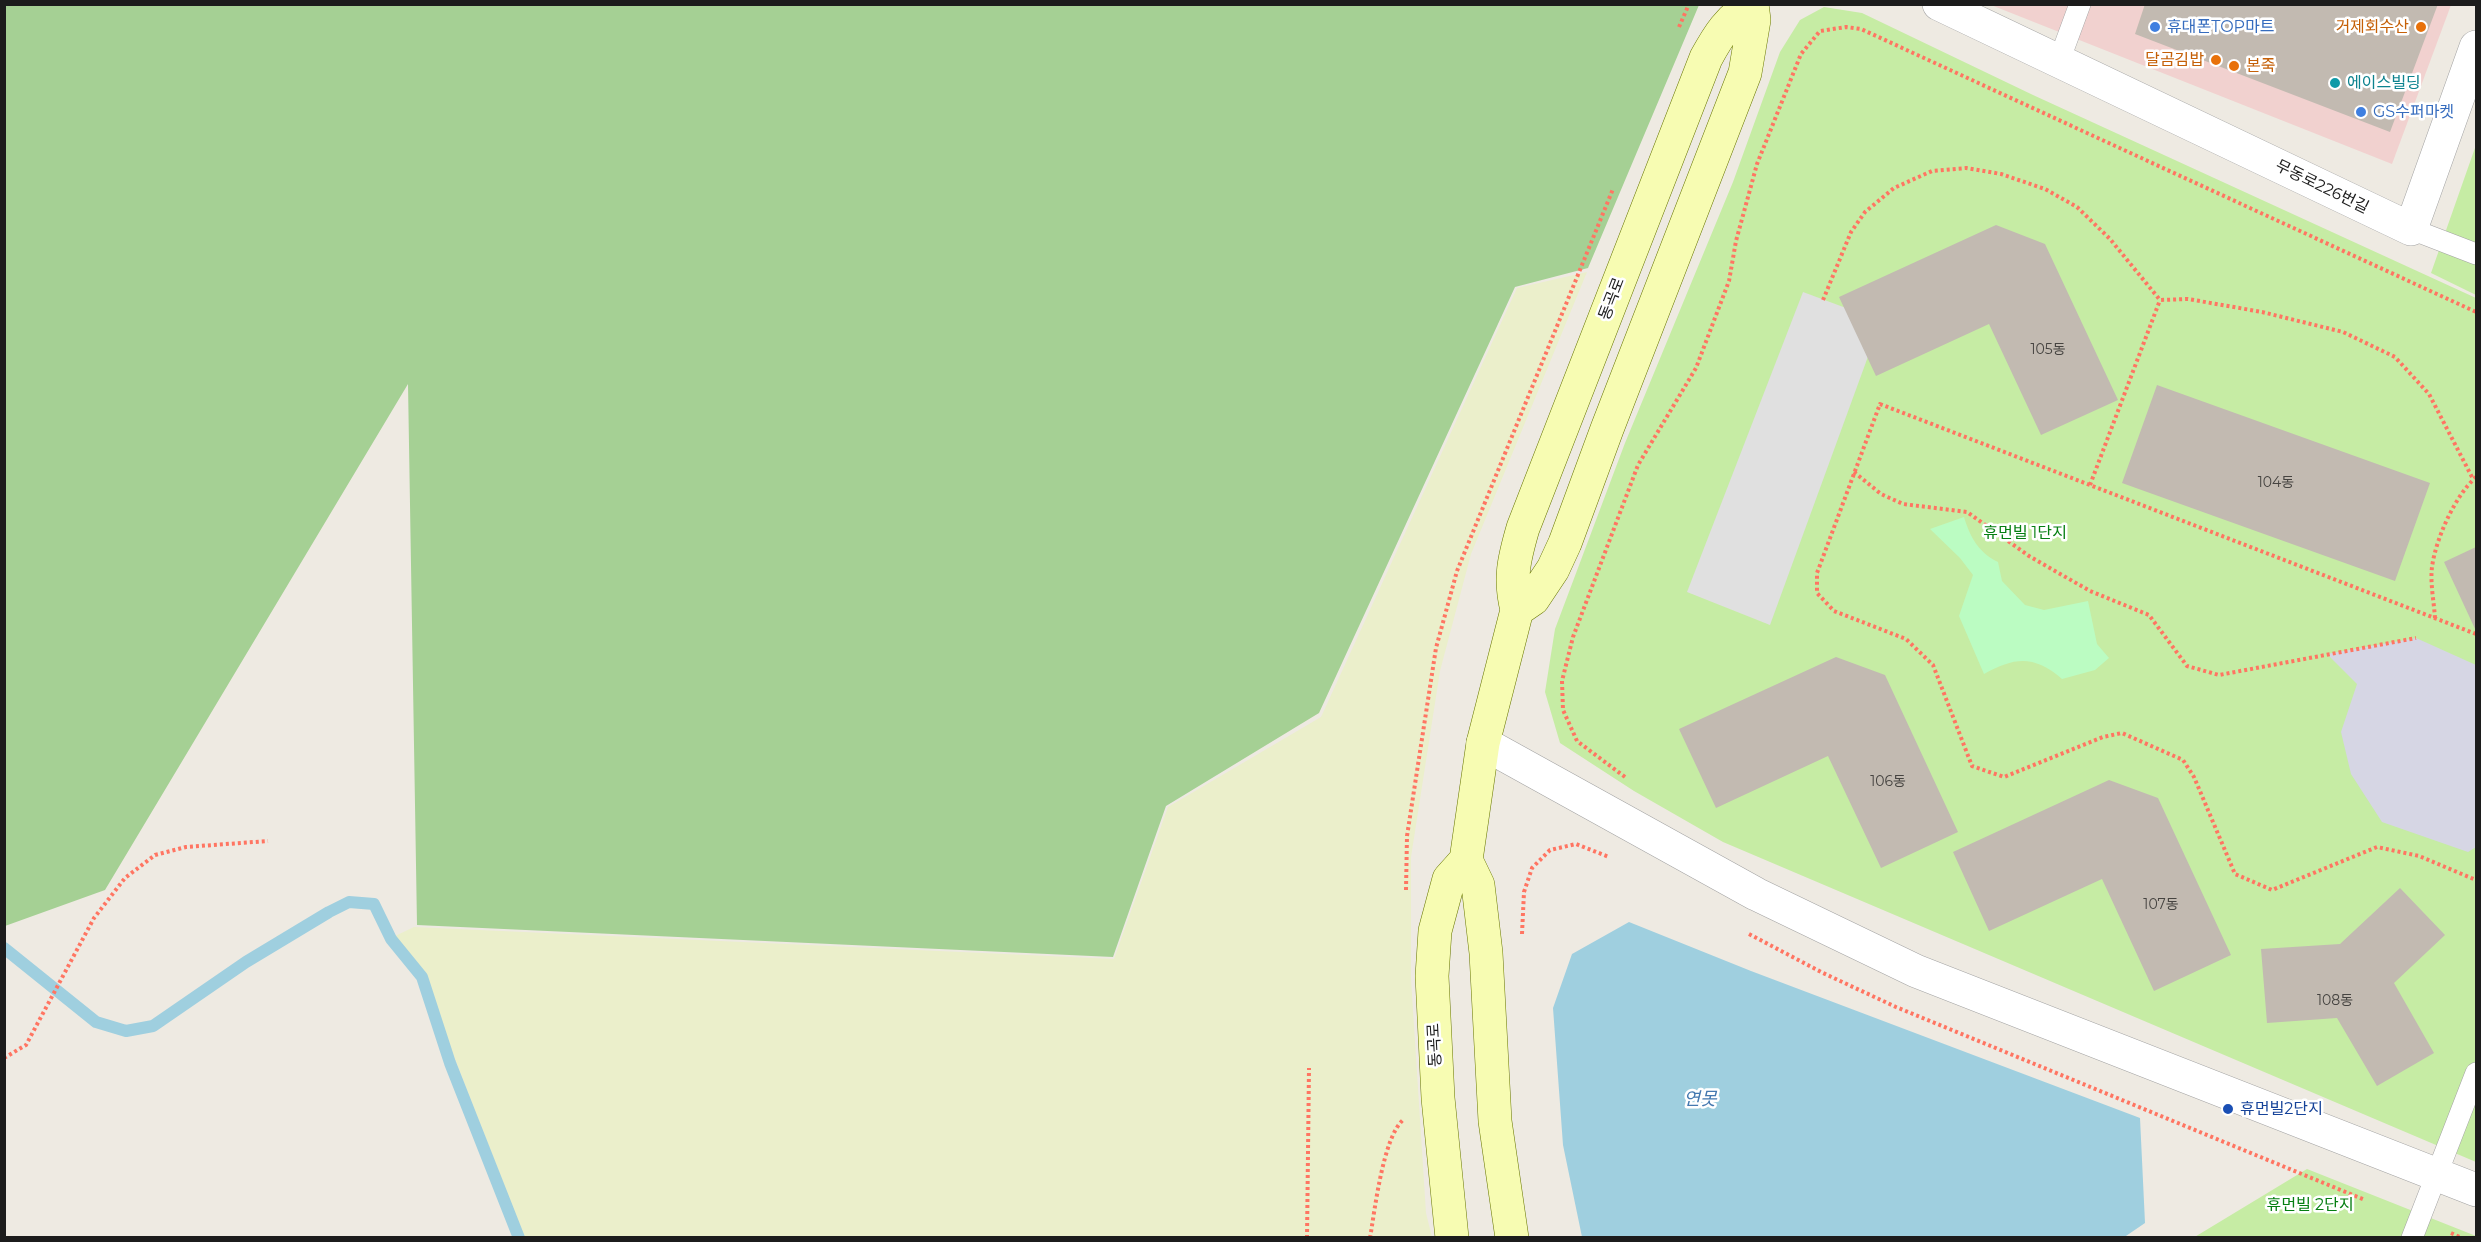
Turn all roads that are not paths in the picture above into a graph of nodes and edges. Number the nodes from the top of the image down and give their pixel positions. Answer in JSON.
{"nodes":[{"id":1,"x":1939,"y":4,"type":"edge"},
{"id":2,"x":2080,"y":4,"type":"edge"},
{"id":3,"x":1752,"y":5,"type":"edge"},
{"id":4,"x":2476,"y":47,"type":"edge"},
{"id":5,"x":2059,"y":61,"type":"junction"},
{"id":6,"x":2411,"y":230,"type":"junction"},
{"id":7,"x":2476,"y":254,"type":"edge"},
{"id":8,"x":1517,"y":610,"type":"junction"},
{"id":9,"x":1483,"y":743,"type":"junction"},
{"id":10,"x":1466,"y":860,"type":"junction"},
{"id":11,"x":2476,"y":1073,"type":"edge"},
{"id":12,"x":2438,"y":1174,"type":"junction"},
{"id":13,"x":2476,"y":1190,"type":"edge"},
{"id":14,"x":1452,"y":1238,"type":"edge"},
{"id":15,"x":1512,"y":1238,"type":"edge"},
{"id":16,"x":2412,"y":1238,"type":"edge"}],
"edges":[{"from":1,"to":5,"type":"street","name":"무동로226번길"},
{"from":2,"to":5,"type":"lane"},
{"from":3,"to":8,"type":"main road","name":"동곡로"},
{"from":3,"to":8,"type":"main road","name":"동곡로"},
{"from":4,"to":6,"type":"street"},
{"from":5,"to":6,"type":"street","name":"무동로226번길"},
{"from":6,"to":7,"type":"lane"},
{"from":8,"to":9,"type":"main road","name":"동곡로"},
{"from":9,"to":10,"type":"main road","name":"동곡로"},
{"from":9,"to":12,"type":"street"},
{"from":10,"to":14,"type":"main road","name":"동곡로"},
{"from":10,"to":15,"type":"main road"},
{"from":11,"to":12,"type":"lane"},
{"from":12,"to":13,"type":"street"},
{"from":12,"to":16,"type":"lane"}]}
